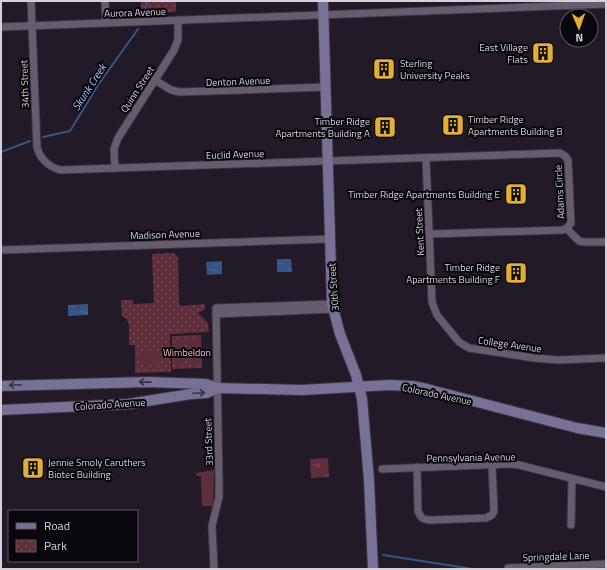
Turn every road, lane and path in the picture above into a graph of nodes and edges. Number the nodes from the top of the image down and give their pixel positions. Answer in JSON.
{"nodes":[{"id":1,"x":31,"y":1,"type":"edge"},
{"id":2,"x":105,"y":1,"type":"edge"},
{"id":3,"x":323,"y":1,"type":"edge"},
{"id":4,"x":597,"y":3,"type":"edge"},
{"id":5,"x":606,"y":4,"type":"edge"},
{"id":6,"x":323,"y":14,"type":"junction"},
{"id":7,"x":178,"y":20,"type":"junction"},
{"id":8,"x":106,"y":23,"type":"junction"},
{"id":9,"x":32,"y":26,"type":"junction"},
{"id":10,"x":1,"y":27,"type":"edge"},
{"id":11,"x":155,"y":80,"type":"junction"},
{"id":12,"x":326,"y":88,"type":"junction"},
{"id":13,"x":426,"y":158,"type":"junction"},
{"id":14,"x":328,"y":160,"type":"junction"},
{"id":15,"x":46,"y":164,"type":"joint"},
{"id":16,"x":114,"y":168,"type":"junction"},
{"id":17,"x":567,"y":228,"type":"junction"},
{"id":18,"x":430,"y":234,"type":"junction"},
{"id":19,"x":330,"y":239,"type":"junction"},
{"id":20,"x":606,"y":242,"type":"edge"},
{"id":21,"x":1,"y":250,"type":"edge"},
{"id":22,"x":433,"y":305,"type":"joint"},
{"id":23,"x":333,"y":306,"type":"junction"},
{"id":24,"x":606,"y":358,"type":"edge"},
{"id":25,"x":1,"y":386,"type":"edge"},
{"id":26,"x":360,"y":387,"type":"junction"},
{"id":27,"x":217,"y":388,"type":"junction"},
{"id":28,"x":1,"y":410,"type":"edge"},
{"id":29,"x":606,"y":433,"type":"edge"},
{"id":30,"x":492,"y":465,"type":"junction"},
{"id":31,"x":417,"y":468,"type":"junction"},
{"id":32,"x":382,"y":470,"type":"dead end"},
{"id":33,"x":572,"y":479,"type":"junction"},
{"id":34,"x":606,"y":487,"type":"edge"},
{"id":35,"x":571,"y":525,"type":"dead end"},
{"id":36,"x":606,"y":564,"type":"edge"},
{"id":37,"x":508,"y":568,"type":"dead end"},
{"id":38,"x":214,"y":569,"type":"edge"},
{"id":39,"x":372,"y":569,"type":"edge"}],
"edges":[{"from":1,"to":9,"type":"street","name":"34th Street"},
{"from":2,"to":8,"type":"street"},
{"from":3,"to":6,"type":"main road","name":"30th Street"},
{"from":4,"to":5,"type":"street","name":"Aurora Avenue"},
{"from":4,"to":6,"type":"street","name":"Aurora Avenue"},
{"from":6,"to":7,"type":"street","name":"Aurora Avenue"},
{"from":6,"to":12,"type":"main road","name":"30th Street"},
{"from":7,"to":8,"type":"street","name":"Aurora Avenue"},
{"from":7,"to":11,"type":"street","name":"Quinn Street"},
{"from":8,"to":9,"type":"street","name":"Aurora Avenue"},
{"from":9,"to":10,"type":"street","name":"Aurora Avenue"},
{"from":9,"to":15,"type":"street","name":"34th Street"},
{"from":11,"to":12,"type":"street","name":"Denton Avenue"},
{"from":11,"to":16,"type":"street","name":"Quinn Street"},
{"from":12,"to":14,"type":"main road","name":"30th Street"},
{"from":13,"to":14,"type":"street","name":"Euclid Avenue"},
{"from":13,"to":17,"type":"street","name":"Adams Circle"},
{"from":13,"to":18,"type":"street","name":"Kent Street"},
{"from":14,"to":16,"type":"street","name":"Euclid Avenue"},
{"from":14,"to":19,"type":"main road","name":"30th Street"},
{"from":15,"to":16,"type":"street","name":"Euclid Avenue"},
{"from":17,"to":18,"type":"street","name":"Adams Circle"},
{"from":17,"to":20,"type":"street"},
{"from":18,"to":22,"type":"street","name":"Kent Street"},
{"from":19,"to":21,"type":"street","name":"Madison Avenue"},
{"from":19,"to":23,"type":"main road","name":"30th Street"},
{"from":22,"to":24,"type":"street","name":"College Avenue"},
{"from":23,"to":26,"type":"main road","name":"30th Street"},
{"from":23,"to":27,"type":"street","name":"33rd Street"},
{"from":27,"to":25,"type":"main road","name":"Colorado Avenue","one_way":true},
{"from":26,"to":27,"type":"main road","name":"Colorado Avenue"},
{"from":26,"to":29,"type":"main road","name":"Colorado Avenue"},
{"from":26,"to":39,"type":"main road","name":"30th Street"},
{"from":28,"to":27,"type":"main road","name":"Colorado Avenue","one_way":true},
{"from":27,"to":38,"type":"street","name":"33rd Street"},
{"from":30,"to":31,"type":"street","name":"Pennsylvania Avenue"},
{"from":30,"to":31,"type":"street"},
{"from":30,"to":33,"type":"street","name":"Pennsylvania Avenue"},
{"from":31,"to":32,"type":"street","name":"Pennsylvania Avenue"},
{"from":33,"to":34,"type":"street","name":"Pennsylvania Avenue"},
{"from":33,"to":35,"type":"street"},
{"from":36,"to":37,"type":"street","name":"Springdale Lane"}]}
